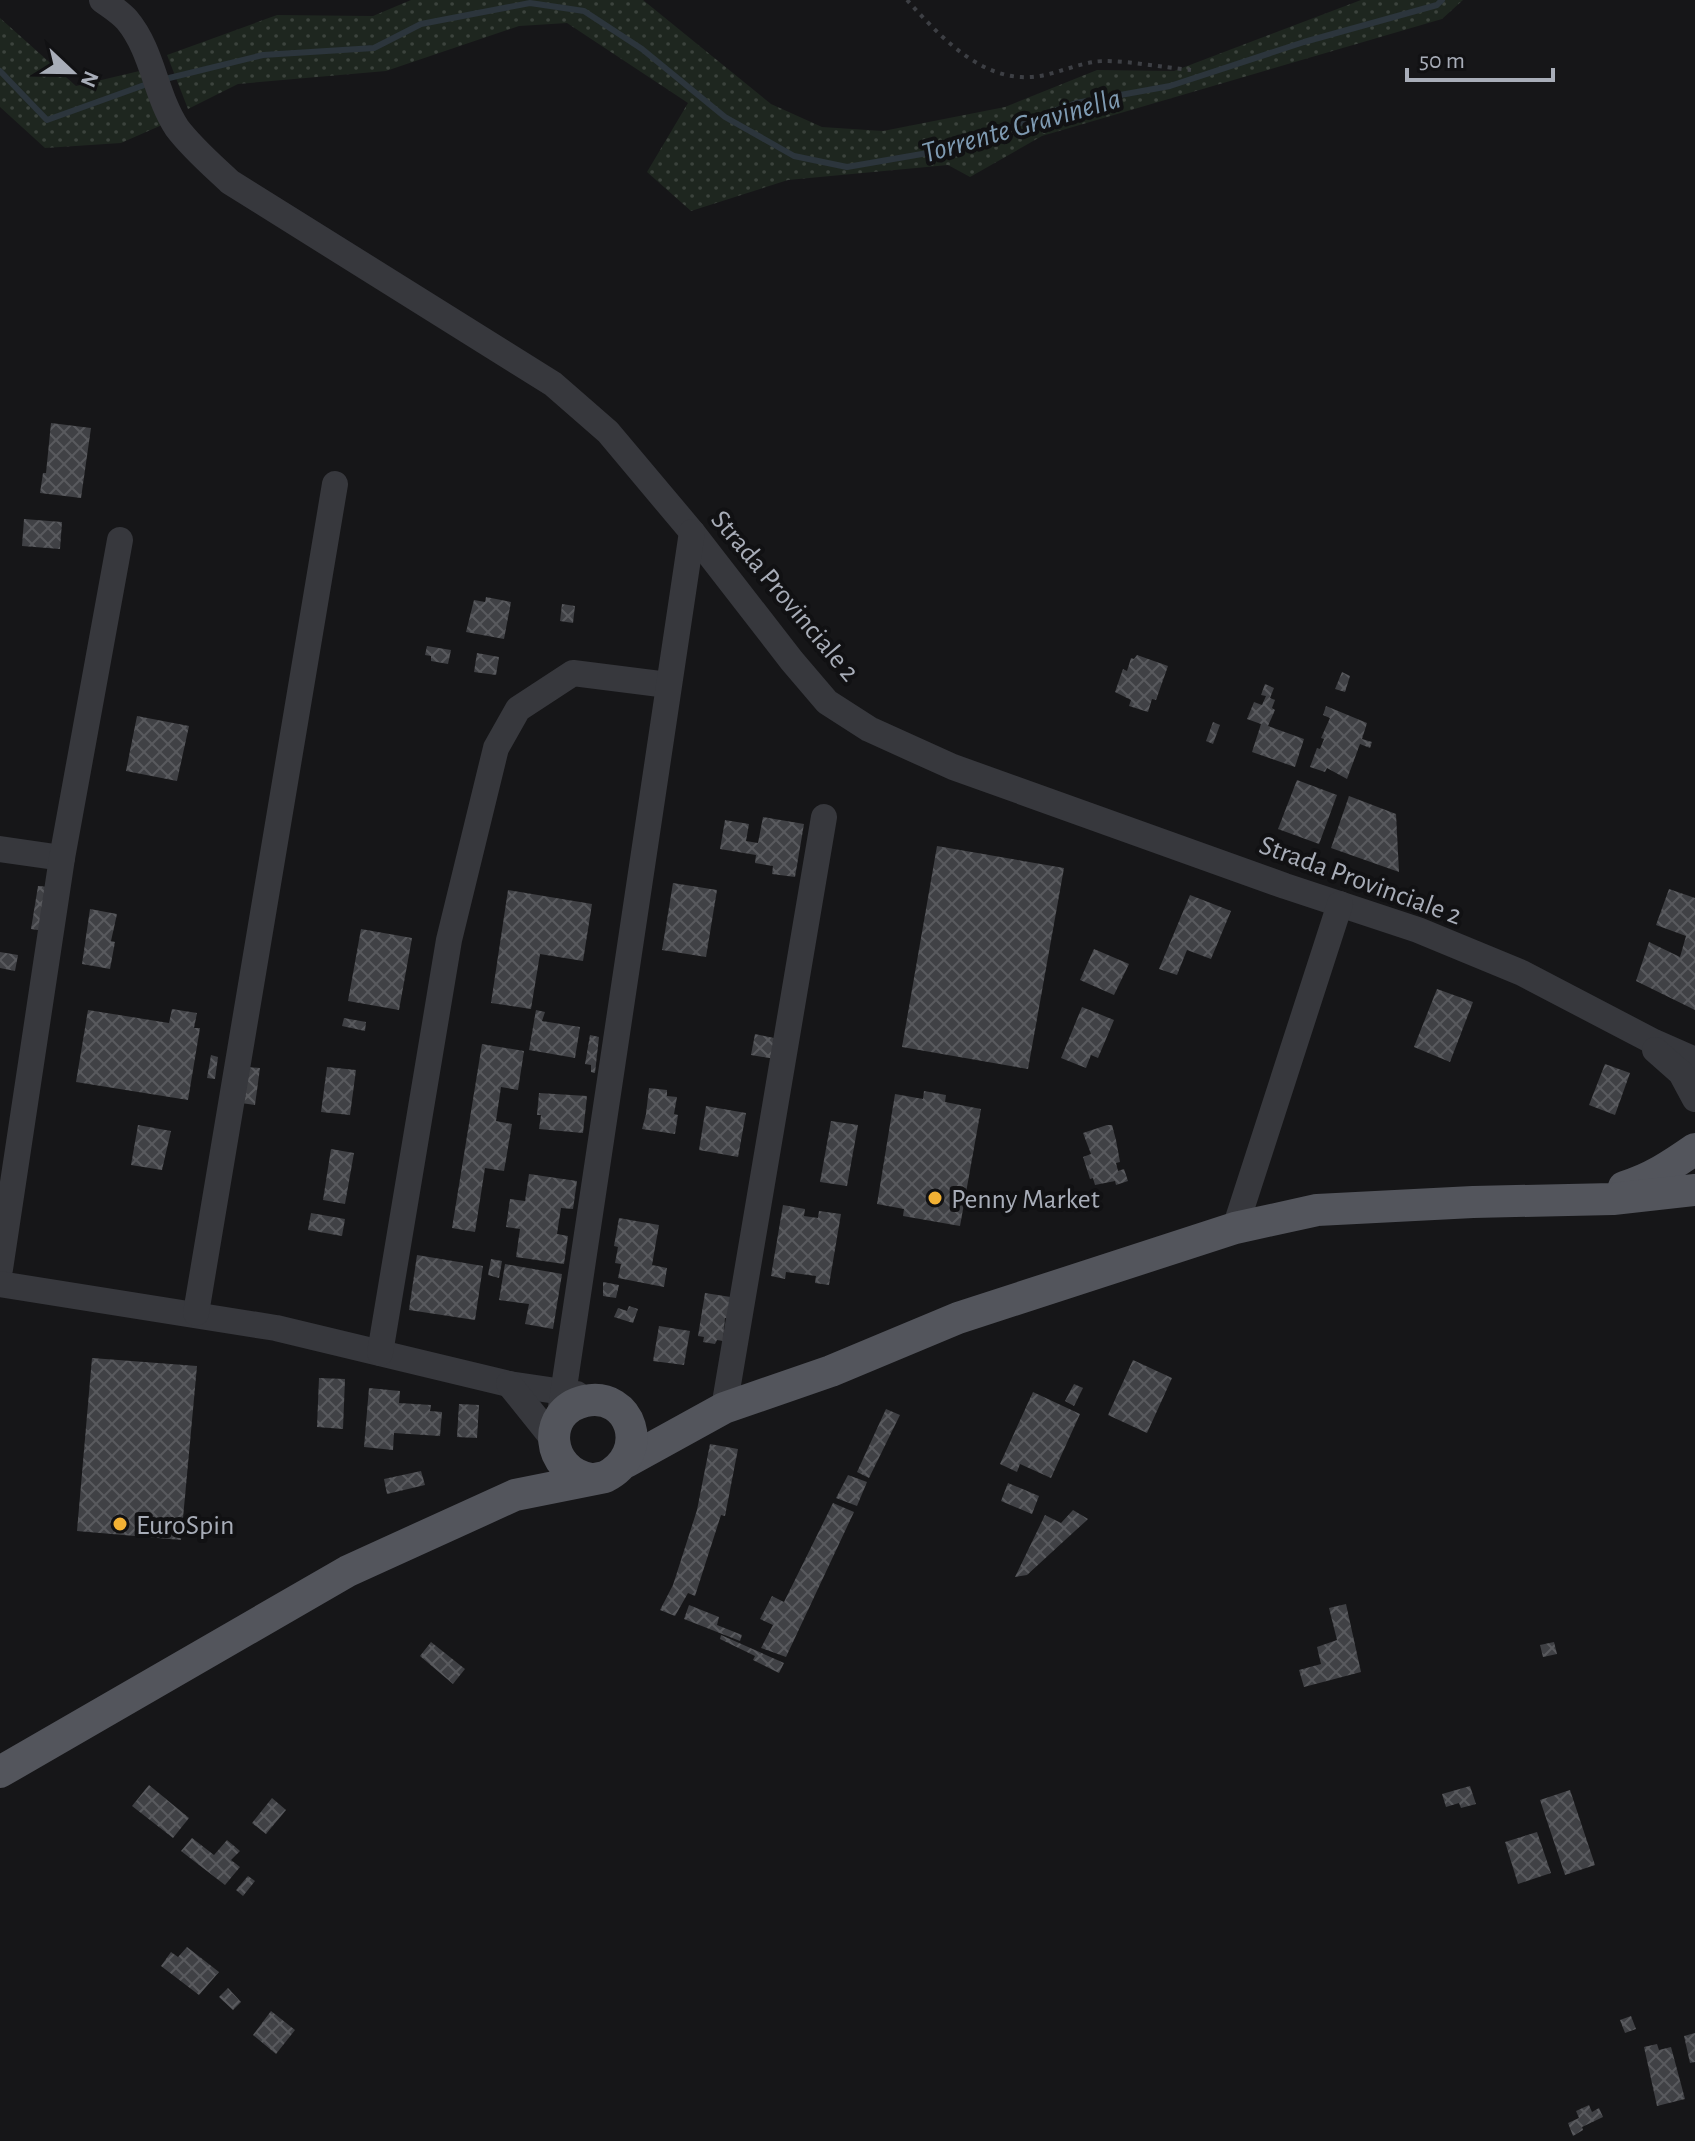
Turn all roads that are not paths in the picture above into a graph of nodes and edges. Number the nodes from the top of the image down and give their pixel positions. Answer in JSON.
{"nodes":[{"id":1,"x":102,"y":0,"type":"edge"},
{"id":2,"x":335,"y":484,"type":"dead end"},
{"id":3,"x":692,"y":532,"type":"junction"},
{"id":4,"x":120,"y":540,"type":"dead end"},
{"id":5,"x":668,"y":685,"type":"junction"},
{"id":6,"x":824,"y":817,"type":"dead end"},
{"id":7,"x":0,"y":849,"type":"edge"},
{"id":8,"x":62,"y":858,"type":"junction"},
{"id":9,"x":1340,"y":904,"type":"junction"},
{"id":10,"x":1634,"y":1032,"type":"junction"},
{"id":11,"x":1695,"y":1060,"type":"edge"},
{"id":12,"x":1695,"y":1099,"type":"edge"},
{"id":13,"x":1695,"y":1149,"type":"edge"},
{"id":14,"x":1695,"y":1190,"type":"edge"},
{"id":15,"x":1584,"y":1199,"type":"junction"},
{"id":16,"x":1235,"y":1228,"type":"junction"},
{"id":17,"x":0,"y":1269,"type":"edge"},
{"id":18,"x":0,"y":1284,"type":"edge"},
{"id":19,"x":196,"y":1313,"type":"junction"},
{"id":20,"x":380,"y":1353,"type":"junction"},
{"id":21,"x":509,"y":1384,"type":"junction"},
{"id":22,"x":611,"y":1406,"type":"junction"},
{"id":23,"x":724,"y":1408,"type":"junction"},
{"id":24,"x":558,"y":1426,"type":"junction"},
{"id":25,"x":686,"y":1427,"type":"junction"},
{"id":26,"x":626,"y":1462,"type":"junction"},
{"id":27,"x":591,"y":1479,"type":"junction"},
{"id":28,"x":515,"y":1495,"type":"junction"},
{"id":29,"x":0,"y":1772,"type":"edge"}],
"edges":[{"from":1,"to":3,"type":"street","name":"Strada Provinciale 2"},
{"from":2,"to":19,"type":"street"},
{"from":3,"to":5,"type":"street"},
{"from":3,"to":9,"type":"street","name":"Strada Provinciale 2"},
{"from":4,"to":8,"type":"street"},
{"from":5,"to":20,"type":"street"},
{"from":5,"to":24,"type":"street"},
{"from":6,"to":23,"type":"street"},
{"from":7,"to":8,"type":"street"},
{"from":8,"to":17,"type":"street"},
{"from":9,"to":10,"type":"street","name":"Strada Provinciale 2"},
{"from":9,"to":16,"type":"street"},
{"from":10,"to":11,"type":"street"},
{"from":10,"to":12,"type":"street"},
{"from":13,"to":15,"type":"main road"},
{"from":14,"to":15,"type":"main road"},
{"from":15,"to":16,"type":"main road"},
{"from":16,"to":23,"type":"main road"},
{"from":18,"to":19,"type":"street"},
{"from":19,"to":20,"type":"street"},
{"from":20,"to":21,"type":"street"},
{"from":21,"to":24,"type":"street"},
{"from":21,"to":24,"type":"street"},
{"from":22,"to":24,"type":"main road"},
{"from":22,"to":25,"type":"main road"},
{"from":22,"to":26,"type":"main road"},
{"from":23,"to":25,"type":"main road"},
{"from":24,"to":27,"type":"main road"},
{"from":24,"to":28,"type":"main road"},
{"from":25,"to":26,"type":"main road"},
{"from":26,"to":27,"type":"main road"},
{"from":27,"to":28,"type":"main road"},
{"from":28,"to":29,"type":"main road"}]}
